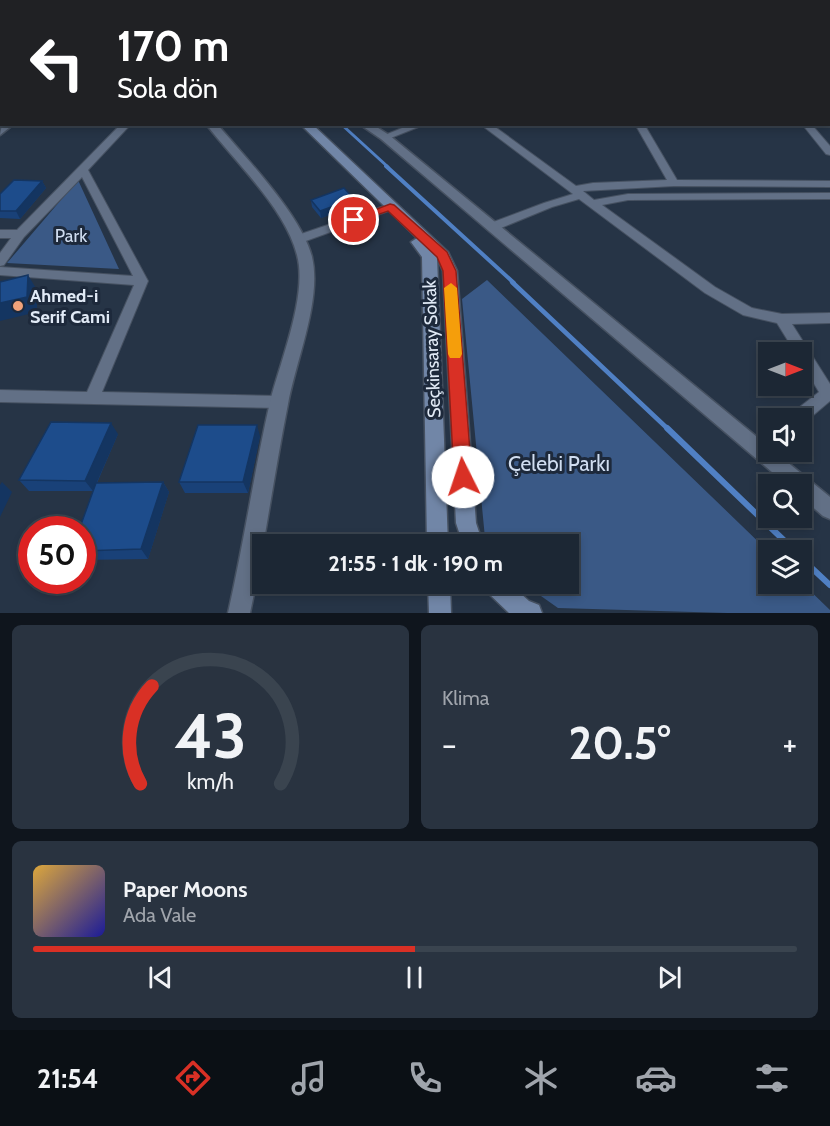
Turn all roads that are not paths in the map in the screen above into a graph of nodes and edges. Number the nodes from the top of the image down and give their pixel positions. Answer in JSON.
{"nodes":[{"id":1,"x":125,"y":126,"type":"edge"},
{"id":2,"x":212,"y":126,"type":"edge"},
{"id":3,"x":307,"y":126,"type":"edge"},
{"id":4,"x":368,"y":126,"type":"edge"},
{"id":5,"x":416,"y":126,"type":"edge"},
{"id":6,"x":487,"y":126,"type":"edge"},
{"id":7,"x":640,"y":126,"type":"edge"},
{"id":8,"x":808,"y":126,"type":"edge"},
{"id":9,"x":385,"y":136,"type":"junction"},
{"id":10,"x":830,"y":152,"type":"edge"},
{"id":11,"x":83,"y":169,"type":"junction"},
{"id":12,"x":674,"y":183,"type":"junction"},
{"id":13,"x":830,"y":184,"type":"edge"},
{"id":14,"x":578,"y":193,"type":"junction"},
{"id":15,"x":830,"y":196,"type":"edge"},
{"id":16,"x":594,"y":203,"type":"junction"},
{"id":17,"x":390,"y":207,"type":"junction"},
{"id":18,"x":492,"y":227,"type":"junction"},
{"id":19,"x":0,"y":234,"type":"edge"},
{"id":20,"x":20,"y":234,"type":"junction"},
{"id":21,"x":299,"y":239,"type":"junction"},
{"id":22,"x":0,"y":262,"type":"edge"},
{"id":23,"x":0,"y":271,"type":"edge"},
{"id":24,"x":142,"y":281,"type":"junction"},
{"id":25,"x":830,"y":318,"type":"edge"},
{"id":26,"x":782,"y":319,"type":"junction"},
{"id":27,"x":0,"y":396,"type":"edge"},
{"id":28,"x":92,"y":398,"type":"junction"},
{"id":29,"x":279,"y":402,"type":"junction"},
{"id":30,"x":810,"y":408,"type":"edge"},
{"id":31,"x":758,"y":443,"type":"edge"},
{"id":32,"x":778,"y":462,"type":"edge"},
{"id":33,"x":789,"y":474,"type":"edge"},
{"id":34,"x":812,"y":494,"type":"edge"},
{"id":35,"x":830,"y":508,"type":"edge"},
{"id":36,"x":438,"y":534,"type":"edge"},
{"id":37,"x":470,"y":534,"type":"edge"},
{"id":38,"x":439,"y":594,"type":"edge"},
{"id":39,"x":505,"y":594,"type":"edge"},
{"id":40,"x":239,"y":613,"type":"edge"},
{"id":41,"x":440,"y":613,"type":"edge"},
{"id":42,"x":531,"y":613,"type":"edge"}],
"edges":[{"from":1,"to":11,"type":"street"},
{"from":2,"to":21,"type":"street"},
{"from":3,"to":17,"type":"main road"},
{"from":4,"to":9,"type":"street"},
{"from":5,"to":9,"type":"street"},
{"from":6,"to":14,"type":"street"},
{"from":7,"to":12,"type":"street"},
{"from":8,"to":10,"type":"street"},
{"from":9,"to":18,"type":"street"},
{"from":11,"to":20,"type":"street"},
{"from":11,"to":24,"type":"street"},
{"from":12,"to":13,"type":"street"},
{"from":12,"to":14,"type":"street"},
{"from":14,"to":16,"type":"street"},
{"from":14,"to":18,"type":"street"},
{"from":15,"to":16,"type":"street"},
{"from":16,"to":26,"type":"street"},
{"from":17,"to":21,"type":"street"},
{"from":17,"to":36,"type":"main road","name":"Seçkinsaray Sokak"},
{"from":17,"to":37,"type":"main road","name":"Seçkinsaray Sokak"},
{"from":18,"to":31,"type":"street"},
{"from":19,"to":20,"type":"street"},
{"from":20,"to":22,"type":"street"},
{"from":21,"to":29,"type":"street"},
{"from":23,"to":24,"type":"street"},
{"from":24,"to":28,"type":"street"},
{"from":25,"to":26,"type":"street"},
{"from":26,"to":30,"type":"street"},
{"from":27,"to":28,"type":"street"},
{"from":28,"to":29,"type":"street"},
{"from":29,"to":40,"type":"street"},
{"from":32,"to":33,"type":"street"},
{"from":34,"to":35,"type":"street"},
{"from":38,"to":41,"type":"main road"},
{"from":39,"to":42,"type":"main road"}]}
